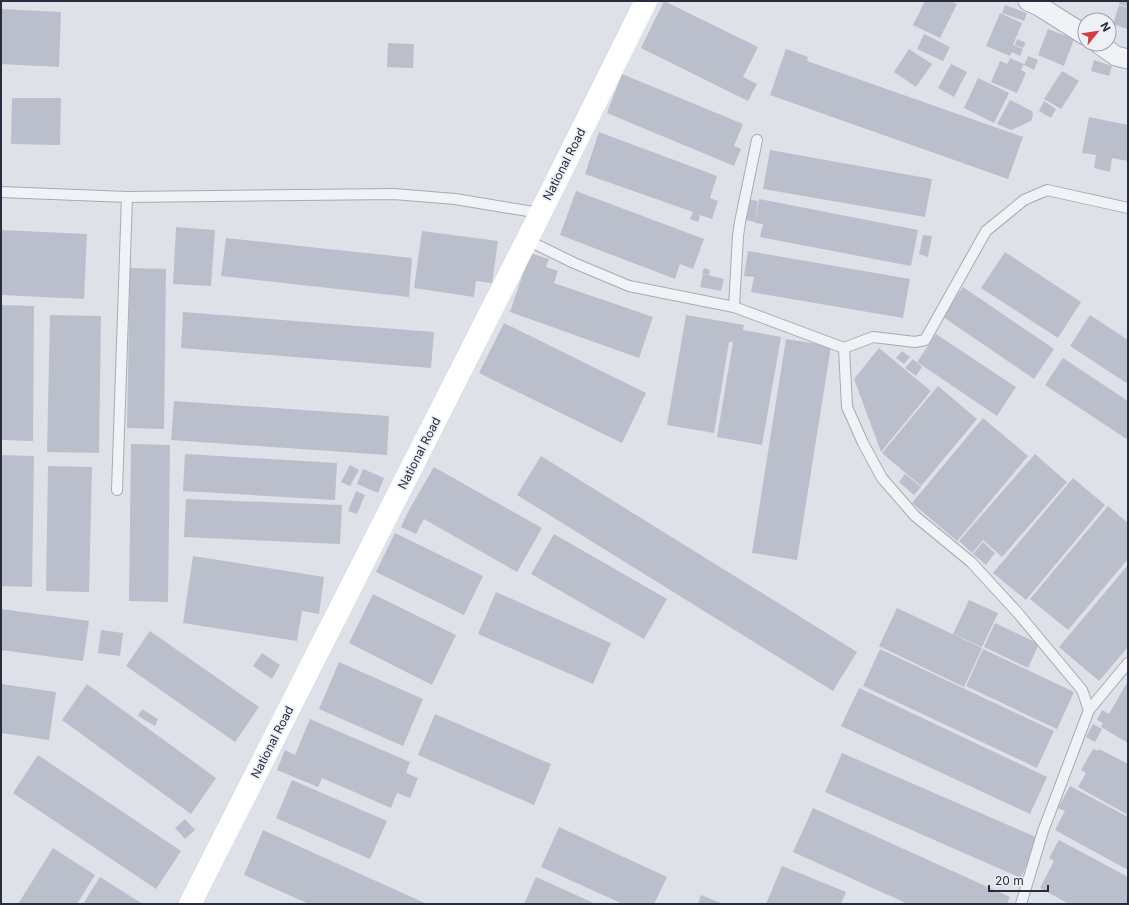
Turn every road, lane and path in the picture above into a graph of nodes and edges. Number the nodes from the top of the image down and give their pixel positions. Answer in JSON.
{"nodes":[{"id":1,"x":646,"y":1,"type":"edge"},
{"id":2,"x":1028,"y":1,"type":"edge"},
{"id":3,"x":1077,"y":30,"type":"edge"},
{"id":4,"x":1110,"y":52,"type":"edge"},
{"id":5,"x":1128,"y":59,"type":"edge"},
{"id":6,"x":757,"y":140,"type":"dead end"},
{"id":7,"x":1,"y":192,"type":"edge"},
{"id":8,"x":127,"y":197,"type":"junction"},
{"id":9,"x":1128,"y":208,"type":"edge"},
{"id":10,"x":540,"y":213,"type":"junction"},
{"id":11,"x":527,"y":240,"type":"junction"},
{"id":12,"x":734,"y":307,"type":"junction"},
{"id":13,"x":844,"y":348,"type":"junction"},
{"id":14,"x":117,"y":490,"type":"dead end"},
{"id":15,"x":1128,"y":663,"type":"edge"},
{"id":16,"x":1089,"y":710,"type":"junction"},
{"id":17,"x":190,"y":904,"type":"edge"},
{"id":18,"x":1021,"y":904,"type":"edge"}],
"edges":[{"from":1,"to":10,"type":"main road","name":"National Road"},
{"from":2,"to":3,"type":"street"},
{"from":4,"to":5,"type":"street"},
{"from":6,"to":12,"type":"lane"},
{"from":7,"to":8,"type":"lane"},
{"from":8,"to":10,"type":"lane"},
{"from":8,"to":14,"type":"lane"},
{"from":9,"to":13,"type":"lane"},
{"from":10,"to":11,"type":"main road","name":"National Road"},
{"from":11,"to":12,"type":"lane"},
{"from":11,"to":17,"type":"main road","name":"National Road"},
{"from":12,"to":13,"type":"lane"},
{"from":13,"to":16,"type":"lane"},
{"from":15,"to":16,"type":"lane"},
{"from":16,"to":18,"type":"lane"}]}
